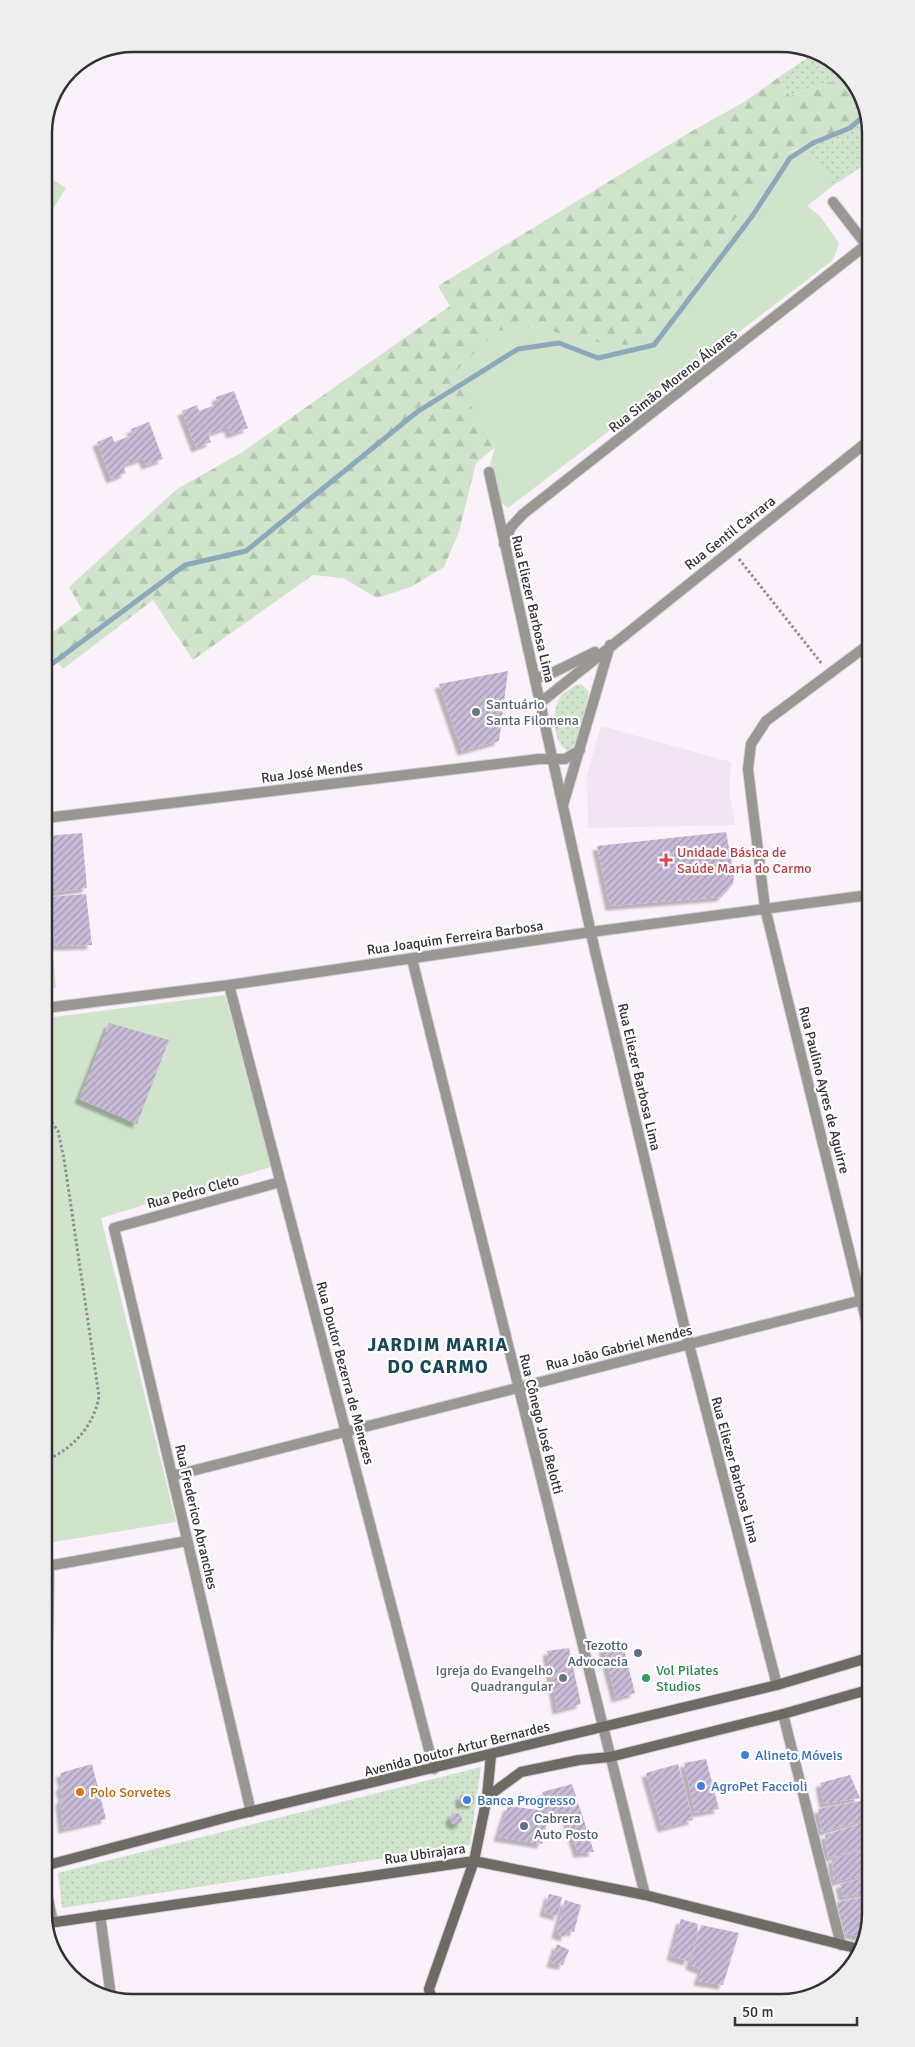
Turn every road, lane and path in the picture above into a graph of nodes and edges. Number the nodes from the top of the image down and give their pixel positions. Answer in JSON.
{"nodes":[{"id":1,"x":833,"y":202,"type":"dead end"},
{"id":2,"x":862,"y":240,"type":"edge"},
{"id":3,"x":862,"y":250,"type":"edge"},
{"id":4,"x":862,"y":446,"type":"edge"},
{"id":5,"x":489,"y":472,"type":"dead end"},
{"id":6,"x":504,"y":544,"type":"junction"},
{"id":7,"x":731,"y":549,"type":"junction"},
{"id":8,"x":610,"y":645,"type":"junction"},
{"id":9,"x":862,"y":650,"type":"edge"},
{"id":10,"x":830,"y":674,"type":"junction"},
{"id":11,"x":534,"y":676,"type":"junction"},
{"id":12,"x":540,"y":703,"type":"junction"},
{"id":13,"x":580,"y":750,"type":"junction"},
{"id":14,"x":551,"y":759,"type":"junction"},
{"id":15,"x":562,"y":807,"type":"junction"},
{"id":16,"x":53,"y":817,"type":"edge"},
{"id":17,"x":862,"y":896,"type":"edge"},
{"id":18,"x":765,"y":908,"type":"junction"},
{"id":19,"x":591,"y":932,"type":"junction"},
{"id":20,"x":412,"y":959,"type":"junction"},
{"id":21,"x":229,"y":985,"type":"junction"},
{"id":22,"x":53,"y":1007,"type":"edge"},
{"id":23,"x":52,"y":1123,"type":"edge"},
{"id":24,"x":280,"y":1182,"type":"junction"},
{"id":25,"x":114,"y":1228,"type":"joint"},
{"id":26,"x":862,"y":1287,"type":"edge"},
{"id":27,"x":862,"y":1300,"type":"edge"},
{"id":28,"x":688,"y":1344,"type":"junction"},
{"id":29,"x":518,"y":1388,"type":"junction"},
{"id":30,"x":346,"y":1431,"type":"junction"},
{"id":31,"x":52,"y":1457,"type":"edge"},
{"id":32,"x":172,"y":1476,"type":"junction"},
{"id":33,"x":187,"y":1541,"type":"junction"},
{"id":34,"x":52,"y":1564,"type":"edge"},
{"id":35,"x":862,"y":1660,"type":"edge"},
{"id":36,"x":776,"y":1685,"type":"junction"},
{"id":37,"x":862,"y":1692,"type":"edge"},
{"id":38,"x":783,"y":1714,"type":"junction"},
{"id":39,"x":603,"y":1727,"type":"junction"},
{"id":40,"x":491,"y":1755,"type":"junction"},
{"id":41,"x":610,"y":1757,"type":"junction"},
{"id":42,"x":434,"y":1769,"type":"junction"},
{"id":43,"x":487,"y":1797,"type":"junction"},
{"id":44,"x":251,"y":1812,"type":"junction"},
{"id":45,"x":474,"y":1861,"type":"junction"},
{"id":46,"x":52,"y":1864,"type":"edge"},
{"id":47,"x":645,"y":1895,"type":"junction"},
{"id":48,"x":100,"y":1915,"type":"junction"},
{"id":49,"x":53,"y":1923,"type":"edge"},
{"id":50,"x":840,"y":1944,"type":"junction"},
{"id":51,"x":855,"y":1948,"type":"edge"},
{"id":52,"x":110,"y":1991,"type":"edge"},
{"id":53,"x":430,"y":1994,"type":"edge"}],
"edges":[{"from":1,"to":2,"type":"street"},
{"from":3,"to":6,"type":"street","name":"Rua Simão Moreno Álvares"},
{"from":4,"to":7,"type":"street","name":"Rua Gentil Carrara"},
{"from":5,"to":6,"type":"street","name":"Rua Eliezer Barbosa Lima"},
{"from":6,"to":11,"type":"street","name":"Rua Eliezer Barbosa Lima"},
{"from":7,"to":8,"type":"street","name":"Rua Gentil Carrara"},
{"from":7,"to":10,"type":"path"},
{"from":8,"to":11,"type":"street","name":"Rua Gentil Carrara"},
{"from":8,"to":12,"type":"street","name":"Rua Gentil Carrara"},
{"from":8,"to":13,"type":"street"},
{"from":9,"to":10,"type":"street","name":"Rua Paulino Ayres de Aguirre"},
{"from":10,"to":18,"type":"street","name":"Rua Paulino Ayres de Aguirre"},
{"from":11,"to":12,"type":"street","name":"Rua Eliezer Barbosa Lima"},
{"from":12,"to":14,"type":"street","name":"Rua Eliezer Barbosa Lima"},
{"from":13,"to":14,"type":"street","name":"Rua José Mendes"},
{"from":13,"to":15,"type":"street"},
{"from":14,"to":15,"type":"street","name":"Rua Eliezer Barbosa Lima"},
{"from":14,"to":16,"type":"street","name":"Rua José Mendes"},
{"from":15,"to":19,"type":"street","name":"Rua Eliezer Barbosa Lima"},
{"from":17,"to":18,"type":"street","name":"Rua Joaquim Ferreira Barbosa"},
{"from":18,"to":19,"type":"street","name":"Rua Joaquim Ferreira Barbosa"},
{"from":18,"to":26,"type":"street","name":"Rua Paulino Ayres de Aguirre"},
{"from":19,"to":20,"type":"street","name":"Rua Joaquim Ferreira Barbosa"},
{"from":19,"to":28,"type":"street","name":"Rua Eliezer Barbosa Lima"},
{"from":20,"to":21,"type":"street","name":"Rua Joaquim Ferreira Barbosa"},
{"from":20,"to":29,"type":"street","name":"Rua Cônego José Belotti"},
{"from":21,"to":22,"type":"street","name":"Rua Joaquim Ferreira Barbosa"},
{"from":21,"to":24,"type":"street","name":"Rua Doutor Bezerra de Menezes"},
{"from":23,"to":31,"type":"path"},
{"from":24,"to":25,"type":"street","name":"Rua Pedro Cleto"},
{"from":24,"to":30,"type":"street","name":"Rua Doutor Bezerra de Menezes"},
{"from":25,"to":32,"type":"street","name":"Rua Frederico Abranches"},
{"from":27,"to":28,"type":"street","name":"Rua João Gabriel Mendes"},
{"from":28,"to":29,"type":"street","name":"Rua João Gabriel Mendes"},
{"from":28,"to":36,"type":"street","name":"Rua Eliezer Barbosa Lima"},
{"from":29,"to":30,"type":"street","name":"Rua João Gabriel Mendes"},
{"from":29,"to":39,"type":"street","name":"Rua Cônego José Belotti"},
{"from":30,"to":32,"type":"street","name":"Rua João Gabriel Mendes"},
{"from":30,"to":42,"type":"street","name":"Rua Doutor Bezerra de Menezes"},
{"from":32,"to":33,"type":"street","name":"Rua Frederico Abranches"},
{"from":33,"to":34,"type":"street"},
{"from":33,"to":44,"type":"street","name":"Rua Frederico Abranches"},
{"from":35,"to":36,"type":"main road","name":"Avenida Doutor Artur Bernardes"},
{"from":36,"to":39,"type":"main road","name":"Avenida Doutor Artur Bernardes"},
{"from":37,"to":38,"type":"main road"},
{"from":38,"to":41,"type":"main road"},
{"from":38,"to":50,"type":"street"},
{"from":39,"to":40,"type":"main road","name":"Avenida Doutor Artur Bernardes"},
{"from":39,"to":41,"type":"street","name":"Rua Cônego José Belotti"},
{"from":40,"to":42,"type":"main road","name":"Avenida Doutor Artur Bernardes"},
{"from":40,"to":43,"type":"main road"},
{"from":41,"to":43,"type":"main road"},
{"from":41,"to":47,"type":"street","name":"Rua Cônego José Belotti"},
{"from":42,"to":44,"type":"main road","name":"Avenida Doutor Artur Bernardes"},
{"from":43,"to":45,"type":"main road"},
{"from":44,"to":46,"type":"main road","name":"Avenida Doutor Artur Bernardes"},
{"from":45,"to":47,"type":"main road","name":"Rua Ubirajara"},
{"from":45,"to":48,"type":"main road","name":"Rua Ubirajara"},
{"from":45,"to":53,"type":"main road"},
{"from":47,"to":50,"type":"main road","name":"Rua Ubirajara"},
{"from":48,"to":49,"type":"main road","name":"Rua Ubirajara"},
{"from":48,"to":52,"type":"street"},
{"from":50,"to":51,"type":"main road","name":"Rua Ubirajara"}]}
